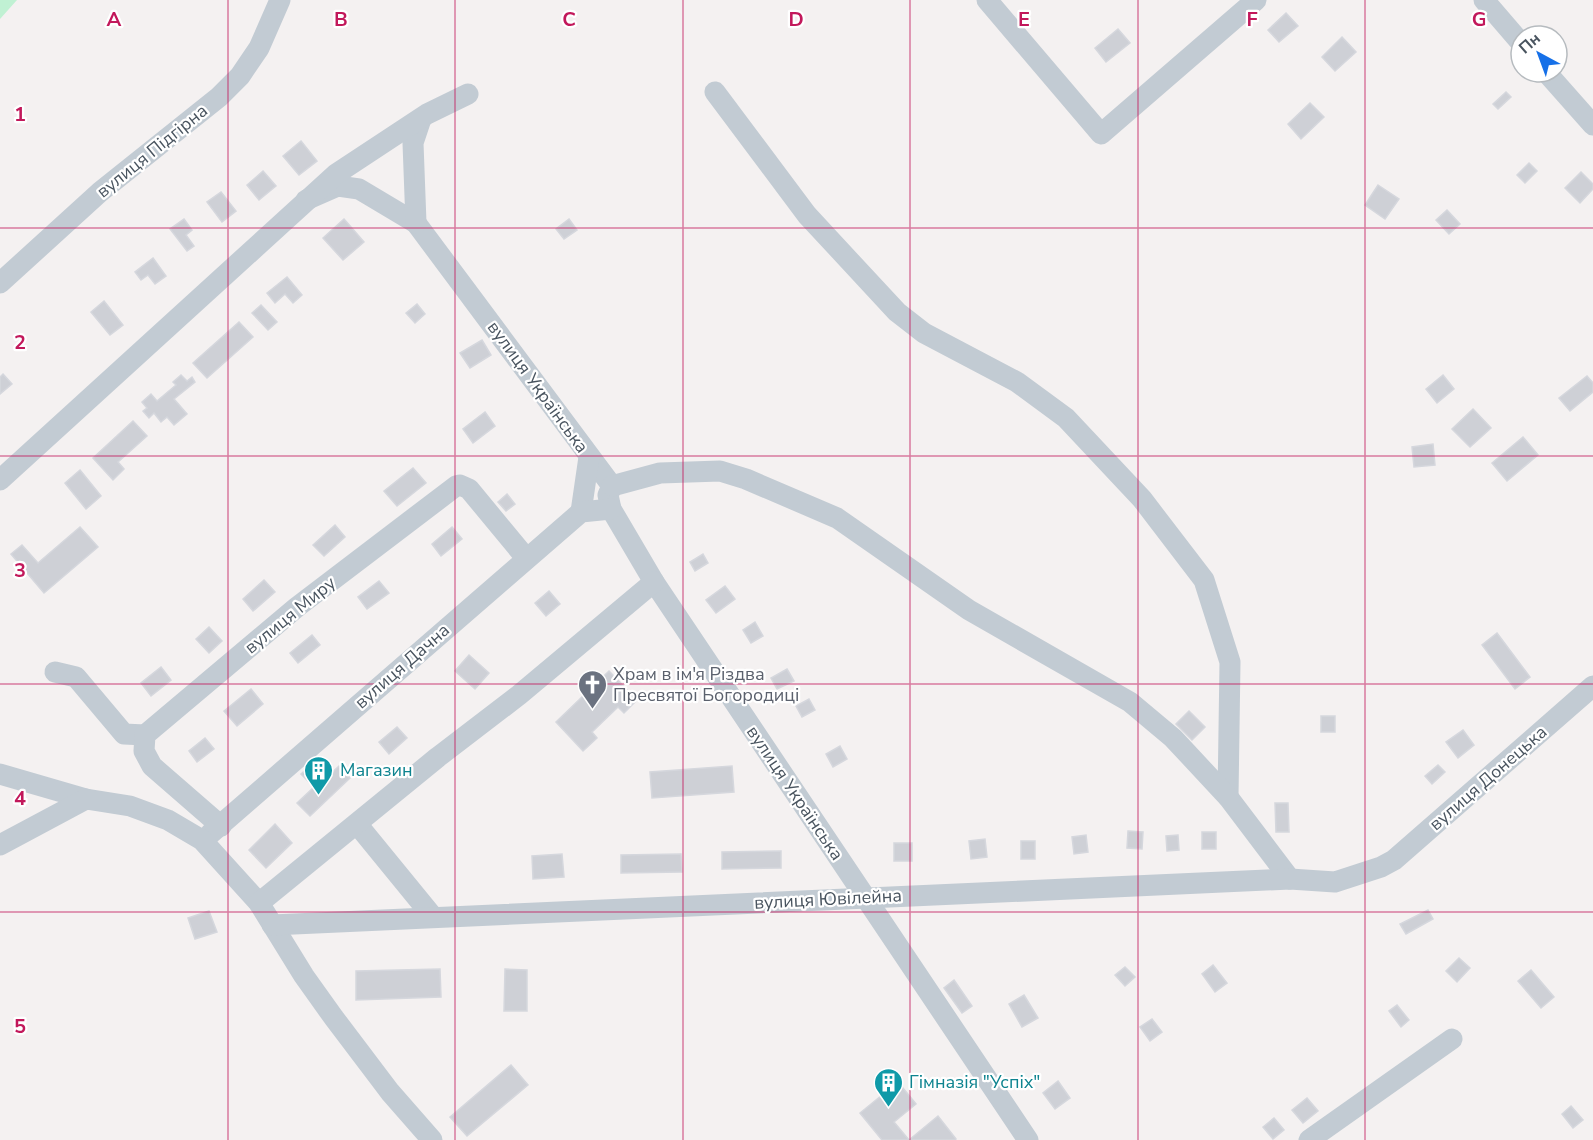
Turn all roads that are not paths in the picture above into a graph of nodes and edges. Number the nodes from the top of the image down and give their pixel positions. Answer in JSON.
{"nodes":[{"id":1,"x":280,"y":0,"type":"edge"},
{"id":2,"x":987,"y":0,"type":"edge"},
{"id":3,"x":1256,"y":0,"type":"edge"},
{"id":4,"x":1484,"y":0,"type":"edge"},
{"id":5,"x":1509,"y":30,"type":"edge"},
{"id":6,"x":1557,"y":84,"type":"edge"},
{"id":7,"x":715,"y":92,"type":"dead end"},
{"id":8,"x":468,"y":94,"type":"dead end"},
{"id":9,"x":422,"y":119,"type":"junction"},
{"id":10,"x":1593,"y":125,"type":"edge"},
{"id":11,"x":390,"y":138,"type":"junction"},
{"id":12,"x":413,"y":162,"type":"junction"},
{"id":13,"x":306,"y":200,"type":"junction"},
{"id":14,"x":416,"y":222,"type":"junction"},
{"id":15,"x":0,"y":284,"type":"edge"},
{"id":16,"x":589,"y":457,"type":"junction"},
{"id":17,"x":0,"y":480,"type":"edge"},
{"id":18,"x":612,"y":486,"type":"junction"},
{"id":19,"x":611,"y":508,"type":"junction"},
{"id":20,"x":581,"y":512,"type":"junction"},
{"id":21,"x":526,"y":558,"type":"junction"},
{"id":22,"x":654,"y":582,"type":"junction"},
{"id":23,"x":55,"y":672,"type":"dead end"},
{"id":24,"x":1593,"y":686,"type":"edge"},
{"id":25,"x":145,"y":735,"type":"junction"},
{"id":26,"x":0,"y":774,"type":"edge"},
{"id":27,"x":1228,"y":797,"type":"junction"},
{"id":28,"x":86,"y":799,"type":"junction"},
{"id":29,"x":357,"y":824,"type":"junction"},
{"id":30,"x":221,"y":826,"type":"junction"},
{"id":31,"x":202,"y":840,"type":"junction"},
{"id":32,"x":0,"y":845,"type":"edge"},
{"id":33,"x":1381,"y":867,"type":"joint"},
{"id":34,"x":1290,"y":879,"type":"junction"},
{"id":35,"x":864,"y":898,"type":"junction"},
{"id":36,"x":259,"y":903,"type":"junction"},
{"id":37,"x":433,"y":917,"type":"junction"},
{"id":38,"x":272,"y":925,"type":"junction"},
{"id":39,"x":1452,"y":1039,"type":"dead end"},
{"id":40,"x":432,"y":1140,"type":"edge"},
{"id":41,"x":1028,"y":1140,"type":"edge"},
{"id":42,"x":1310,"y":1140,"type":"edge"}],
"edges":[{"from":1,"to":15,"type":"street","name":"вулиця Підгірна"},
{"from":2,"to":3,"type":"street"},
{"from":4,"to":5,"type":"street"},
{"from":6,"to":10,"type":"street"},
{"from":7,"to":27,"type":"street"},
{"from":8,"to":9,"type":"street","name":"вулиця Українська"},
{"from":9,"to":11,"type":"street","name":"вулиця Українська"},
{"from":9,"to":12,"type":"street"},
{"from":11,"to":12,"type":"street"},
{"from":11,"to":13,"type":"street","name":"вулиця Українська"},
{"from":12,"to":14,"type":"street"},
{"from":13,"to":14,"type":"street","name":"вулиця Українська"},
{"from":13,"to":17,"type":"street","name":"вулиця Українська"},
{"from":14,"to":16,"type":"street","name":"вулиця Українська"},
{"from":16,"to":18,"type":"street","name":"вулиця Українська"},
{"from":16,"to":20,"type":"street"},
{"from":18,"to":19,"type":"street"},
{"from":18,"to":27,"type":"street"},
{"from":19,"to":20,"type":"street"},
{"from":19,"to":22,"type":"street","name":"вулиця Українська"},
{"from":20,"to":21,"type":"street","name":"вулиця Дачна"},
{"from":21,"to":25,"type":"street","name":"вулиця Миру"},
{"from":21,"to":30,"type":"street","name":"вулиця Дачна"},
{"from":22,"to":29,"type":"street"},
{"from":22,"to":35,"type":"street","name":"вулиця Українська"},
{"from":23,"to":25,"type":"street"},
{"from":24,"to":33,"type":"street","name":"вулиця Донецька"},
{"from":25,"to":30,"type":"street"},
{"from":26,"to":28,"type":"street"},
{"from":27,"to":34,"type":"street"},
{"from":28,"to":31,"type":"street"},
{"from":28,"to":32,"type":"street"},
{"from":29,"to":36,"type":"street"},
{"from":29,"to":37,"type":"street"},
{"from":30,"to":31,"type":"street","name":"вулиця Дачна"},
{"from":31,"to":36,"type":"street"},
{"from":33,"to":34,"type":"street","name":"вулиця Ювілейна"},
{"from":34,"to":35,"type":"street","name":"вулиця Ювілейна"},
{"from":35,"to":37,"type":"street","name":"вулиця Ювілейна"},
{"from":35,"to":41,"type":"street","name":"вулиця Українська"},
{"from":36,"to":38,"type":"street"},
{"from":37,"to":38,"type":"street","name":"вулиця Ювілейна"},
{"from":38,"to":40,"type":"street"},
{"from":39,"to":42,"type":"street"}]}
